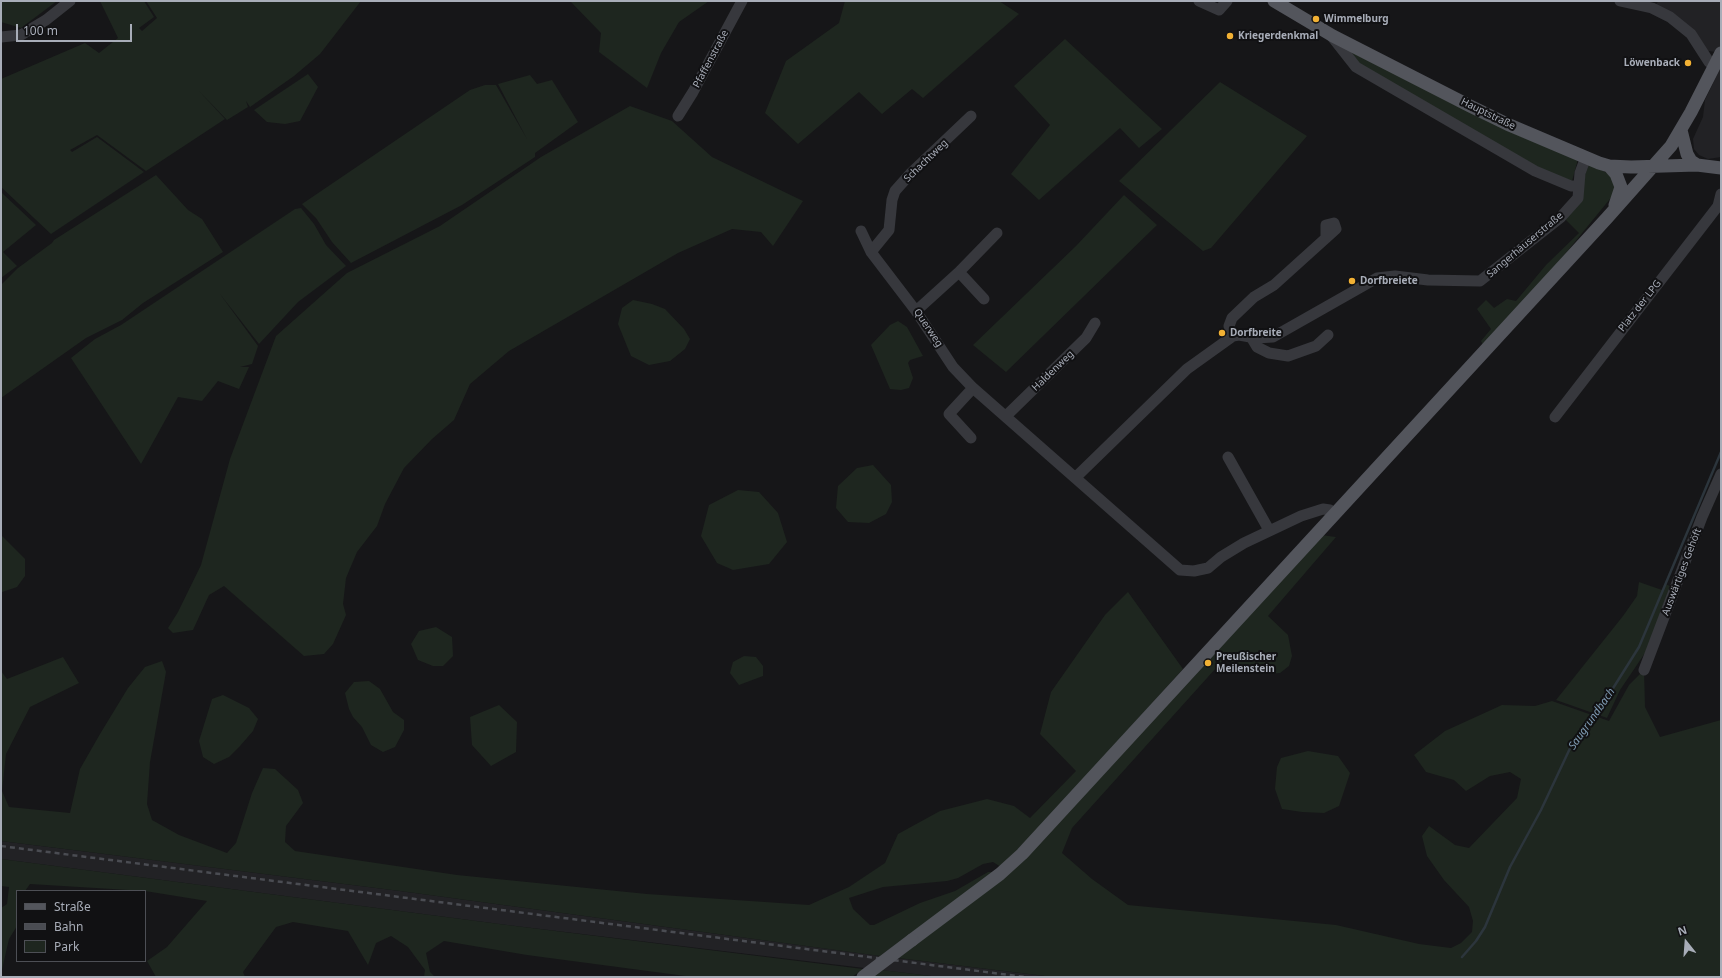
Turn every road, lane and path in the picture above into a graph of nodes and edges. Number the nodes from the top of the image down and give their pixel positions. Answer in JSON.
{"nodes":[{"id":1,"x":70,"y":1,"type":"edge"},
{"id":2,"x":742,"y":1,"type":"edge"},
{"id":3,"x":1199,"y":1,"type":"edge"},
{"id":4,"x":1227,"y":1,"type":"edge"},
{"id":5,"x":1274,"y":1,"type":"edge"},
{"id":6,"x":1620,"y":1,"type":"edge"},
{"id":7,"x":1636,"y":3,"type":"edge"},
{"id":8,"x":1330,"y":34,"type":"junction"},
{"id":9,"x":1,"y":37,"type":"edge"},
{"id":10,"x":1721,"y":53,"type":"edge"},
{"id":11,"x":1711,"y":70,"type":"junction"},
{"id":12,"x":678,"y":116,"type":"dead end"},
{"id":13,"x":971,"y":116,"type":"dead end"},
{"id":14,"x":1681,"y":130,"type":"junction"},
{"id":15,"x":1586,"y":157,"type":"junction"},
{"id":16,"x":1697,"y":165,"type":"junction"},
{"id":17,"x":1609,"y":166,"type":"junction"},
{"id":18,"x":1654,"y":167,"type":"junction"},
{"id":19,"x":1721,"y":168,"type":"edge"},
{"id":20,"x":1579,"y":186,"type":"junction"},
{"id":21,"x":1721,"y":194,"type":"edge"},
{"id":22,"x":1607,"y":218,"type":"junction"},
{"id":23,"x":861,"y":231,"type":"dead end"},
{"id":24,"x":997,"y":233,"type":"dead end"},
{"id":25,"x":1326,"y":238,"type":"dead end"},
{"id":26,"x":871,"y":252,"type":"junction"},
{"id":27,"x":959,"y":272,"type":"junction"},
{"id":28,"x":984,"y":299,"type":"dead end"},
{"id":29,"x":916,"y":311,"type":"junction"},
{"id":30,"x":1095,"y":322,"type":"dead end"},
{"id":31,"x":1328,"y":335,"type":"dead end"},
{"id":32,"x":1233,"y":336,"type":"junction"},
{"id":33,"x":1251,"y":337,"type":"junction"},
{"id":34,"x":974,"y":388,"type":"junction"},
{"id":35,"x":1006,"y":416,"type":"junction"},
{"id":36,"x":1555,"y":417,"type":"dead end"},
{"id":37,"x":971,"y":438,"type":"dead end"},
{"id":38,"x":1228,"y":457,"type":"dead end"},
{"id":39,"x":1721,"y":474,"type":"edge"},
{"id":40,"x":1074,"y":478,"type":"junction"},
{"id":41,"x":1335,"y":514,"type":"junction"},
{"id":42,"x":1269,"y":530,"type":"junction"},
{"id":43,"x":1644,"y":670,"type":"dead end"},
{"id":44,"x":863,"y":977,"type":"edge"}],
"edges":[{"from":1,"to":9,"type":"street"},
{"from":2,"to":12,"type":"street","name":"Pfaffenstraße"},
{"from":3,"to":4,"type":"street"},
{"from":5,"to":8,"type":"main road","name":"Hauptstraße"},
{"from":6,"to":7,"type":"street"},
{"from":7,"to":11,"type":"street"},
{"from":8,"to":15,"type":"main road","name":"Hauptstraße"},
{"from":8,"to":20,"type":"street","name":"Hauptstraße"},
{"from":10,"to":11,"type":"main road"},
{"from":11,"to":14,"type":"main road"},
{"from":13,"to":26,"type":"street","name":"Schachtweg"},
{"from":14,"to":16,"type":"main road"},
{"from":14,"to":18,"type":"main road"},
{"from":15,"to":17,"type":"main road","name":"Hauptstraße"},
{"from":15,"to":20,"type":"street","name":"Sangerhäuserstraße"},
{"from":16,"to":18,"type":"main road"},
{"from":16,"to":19,"type":"main road"},
{"from":17,"to":18,"type":"main road","name":"Hauptstraße"},
{"from":17,"to":22,"type":"main road"},
{"from":18,"to":22,"type":"main road"},
{"from":20,"to":33,"type":"street","name":"Sangerhäuserstraße"},
{"from":21,"to":36,"type":"street","name":"Platz der LPG"},
{"from":22,"to":41,"type":"main road"},
{"from":23,"to":26,"type":"street","name":"Querweg"},
{"from":24,"to":27,"type":"street"},
{"from":25,"to":32,"type":"street"},
{"from":26,"to":29,"type":"street","name":"Querweg"},
{"from":27,"to":28,"type":"street"},
{"from":27,"to":29,"type":"street"},
{"from":29,"to":34,"type":"street","name":"Querweg"},
{"from":30,"to":35,"type":"street","name":"Haldenweg"},
{"from":31,"to":33,"type":"street"},
{"from":32,"to":33,"type":"street"},
{"from":32,"to":40,"type":"street"},
{"from":34,"to":35,"type":"street","name":"Querweg"},
{"from":34,"to":37,"type":"street"},
{"from":35,"to":40,"type":"street"},
{"from":38,"to":42,"type":"street"},
{"from":39,"to":43,"type":"street","name":"Auswärtiges Gehöft"},
{"from":40,"to":42,"type":"street"},
{"from":41,"to":42,"type":"street"},
{"from":41,"to":44,"type":"main road","bridge":true}]}
